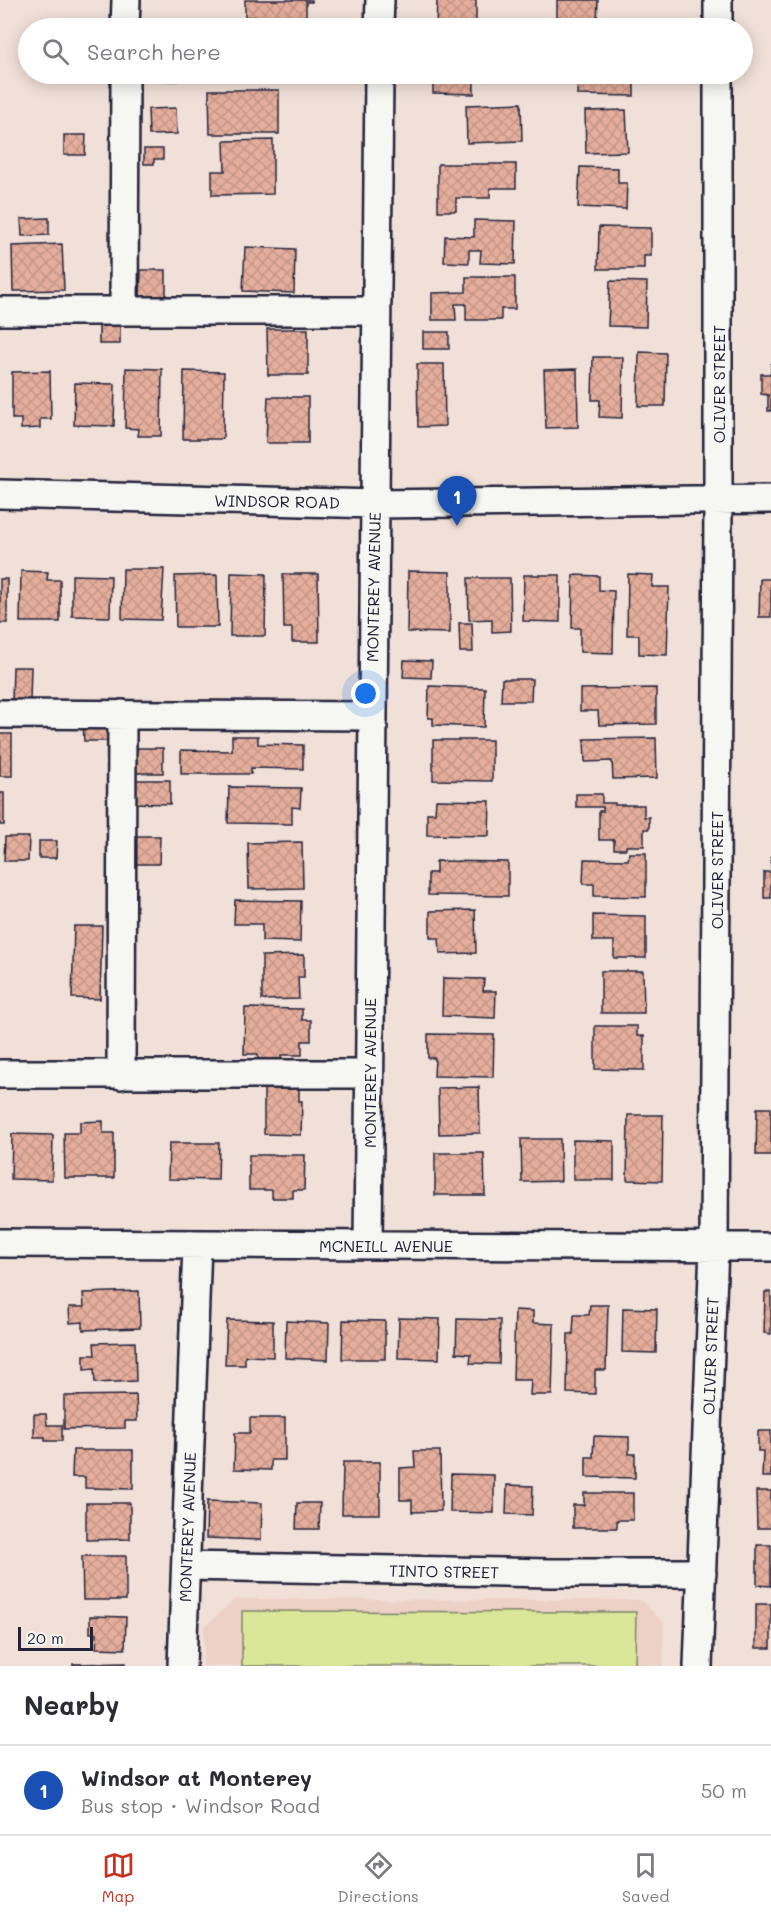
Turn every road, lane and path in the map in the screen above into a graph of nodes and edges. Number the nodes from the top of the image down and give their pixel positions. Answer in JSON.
{"nodes":[{"id":1,"x":126,"y":0,"type":"edge"},
{"id":2,"x":380,"y":0,"type":"edge"},
{"id":3,"x":718,"y":0,"type":"edge"},
{"id":4,"x":126,"y":18,"type":"edge"},
{"id":5,"x":379,"y":18,"type":"edge"},
{"id":6,"x":718,"y":18,"type":"edge"},
{"id":7,"x":125,"y":84,"type":"edge"},
{"id":8,"x":379,"y":84,"type":"edge"},
{"id":9,"x":718,"y":84,"type":"edge"},
{"id":10,"x":124,"y":311,"type":"junction"},
{"id":11,"x":376,"y":311,"type":"junction"},
{"id":12,"x":0,"y":312,"type":"edge"},
{"id":13,"x":0,"y":494,"type":"edge"},
{"id":14,"x":718,"y":499,"type":"junction"},
{"id":15,"x":771,"y":499,"type":"edge"},
{"id":16,"x":375,"y":504,"type":"junction"},
{"id":17,"x":0,"y":714,"type":"edge"},
{"id":18,"x":122,"y":714,"type":"junction"},
{"id":19,"x":370,"y":716,"type":"junction"},
{"id":20,"x":0,"y":1074,"type":"edge"},
{"id":21,"x":369,"y":1074,"type":"junction"},
{"id":22,"x":121,"y":1075,"type":"junction"},
{"id":23,"x":0,"y":1243,"type":"edge"},
{"id":24,"x":197,"y":1244,"type":"junction"},
{"id":25,"x":368,"y":1245,"type":"junction"},
{"id":26,"x":714,"y":1247,"type":"junction"},
{"id":27,"x":771,"y":1247,"type":"edge"},
{"id":28,"x":186,"y":1566,"type":"junction"},
{"id":29,"x":702,"y":1572,"type":"junction"},
{"id":30,"x":182,"y":1666,"type":"edge"},
{"id":31,"x":699,"y":1666,"type":"edge"}],
"edges":[{"from":1,"to":4,"type":"street"},
{"from":2,"to":5,"type":"street"},
{"from":3,"to":6,"type":"street"},
{"from":7,"to":10,"type":"street"},
{"from":8,"to":11,"type":"street","name":"MONTEREY AVENUE"},
{"from":9,"to":14,"type":"street","name":"OLIVER STREET"},
{"from":10,"to":11,"type":"street"},
{"from":10,"to":12,"type":"street"},
{"from":11,"to":16,"type":"street","name":"MONTEREY AVENUE"},
{"from":13,"to":16,"type":"street","name":"WINDSOR ROAD"},
{"from":14,"to":15,"type":"street","name":"WINDSOR ROAD"},
{"from":14,"to":16,"type":"street","name":"WINDSOR ROAD"},
{"from":14,"to":26,"type":"street","name":"OLIVER STREET"},
{"from":16,"to":19,"type":"street","name":"MONTEREY AVENUE"},
{"from":17,"to":18,"type":"street"},
{"from":18,"to":19,"type":"street"},
{"from":18,"to":22,"type":"street"},
{"from":19,"to":21,"type":"street","name":"MONTEREY AVENUE"},
{"from":20,"to":22,"type":"street"},
{"from":21,"to":22,"type":"street"},
{"from":21,"to":25,"type":"street","name":"MONTEREY AVENUE"},
{"from":23,"to":24,"type":"street","name":"MCNEILL AVENUE"},
{"from":24,"to":25,"type":"street","name":"MCNEILL AVENUE"},
{"from":24,"to":28,"type":"street","name":"MONTEREY AVENUE"},
{"from":25,"to":26,"type":"street","name":"MCNEILL AVENUE"},
{"from":26,"to":27,"type":"street","name":"MCNEILL AVENUE"},
{"from":26,"to":29,"type":"street","name":"OLIVER STREET"},
{"from":28,"to":29,"type":"street","name":"TINTO STREET"},
{"from":28,"to":30,"type":"street","name":"MONTEREY AVENUE"},
{"from":29,"to":31,"type":"street","name":"OLIVER STREET"}]}
